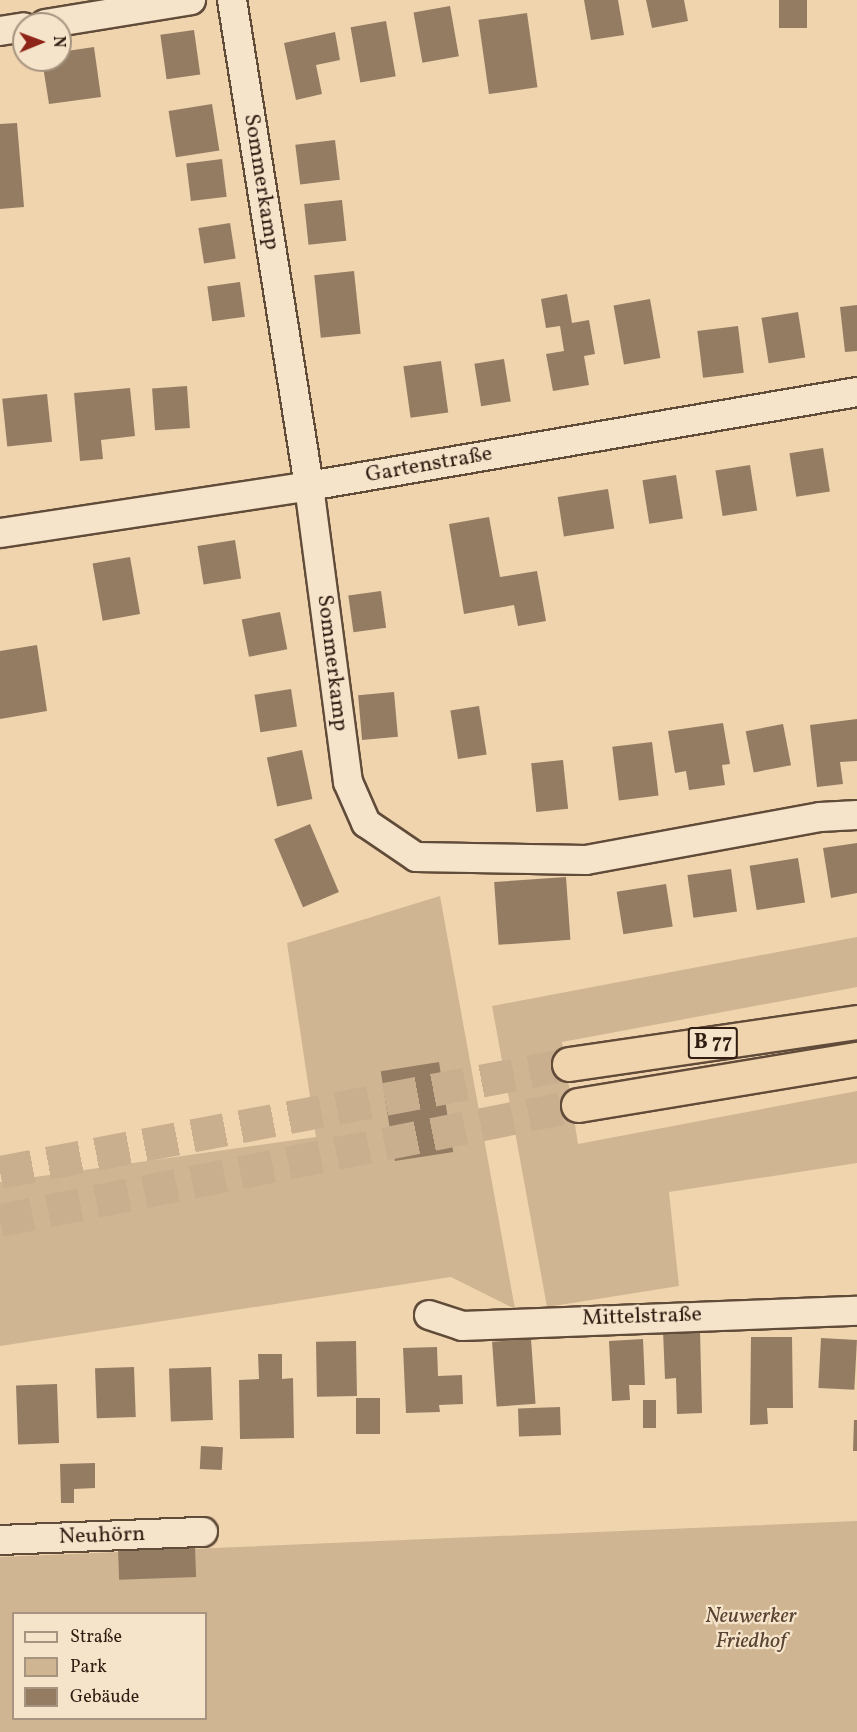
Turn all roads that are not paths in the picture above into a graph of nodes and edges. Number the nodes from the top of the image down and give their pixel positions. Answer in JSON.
{"nodes":[{"id":1,"x":191,"y":0,"type":"edge"},
{"id":2,"x":232,"y":0,"type":"edge"},
{"id":3,"x":72,"y":20,"type":"edge"},
{"id":4,"x":857,"y":393,"type":"edge"},
{"id":5,"x":309,"y":486,"type":"junction"},
{"id":6,"x":0,"y":533,"type":"edge"},
{"id":7,"x":857,"y":815,"type":"edge"},
{"id":8,"x":857,"y":1022,"type":"edge"},
{"id":9,"x":857,"y":1059,"type":"edge"},
{"id":10,"x":569,"y":1064,"type":"tunnel mouth"},
{"id":11,"x":578,"y":1105,"type":"tunnel mouth"},
{"id":12,"x":857,"y":1311,"type":"edge"},
{"id":13,"x":429,"y":1315,"type":"dead end"},
{"id":14,"x":203,"y":1532,"type":"dead end"},
{"id":15,"x":0,"y":1540,"type":"edge"}],
"edges":[{"from":1,"to":3,"type":"street"},
{"from":2,"to":5,"type":"street","name":"Sommerkamp"},
{"from":4,"to":5,"type":"street","name":"Gartenstraße"},
{"from":5,"to":6,"type":"street","name":"Gartenstraße"},
{"from":5,"to":7,"type":"street","name":"Sommerkamp"},
{"from":8,"to":10,"type":"highway","number":"B 77"},
{"from":9,"to":11,"type":"highway","number":"B 77"},
{"from":12,"to":13,"type":"street","name":"Mittelstraße"},
{"from":14,"to":15,"type":"street","name":"Neuhörn"}]}
